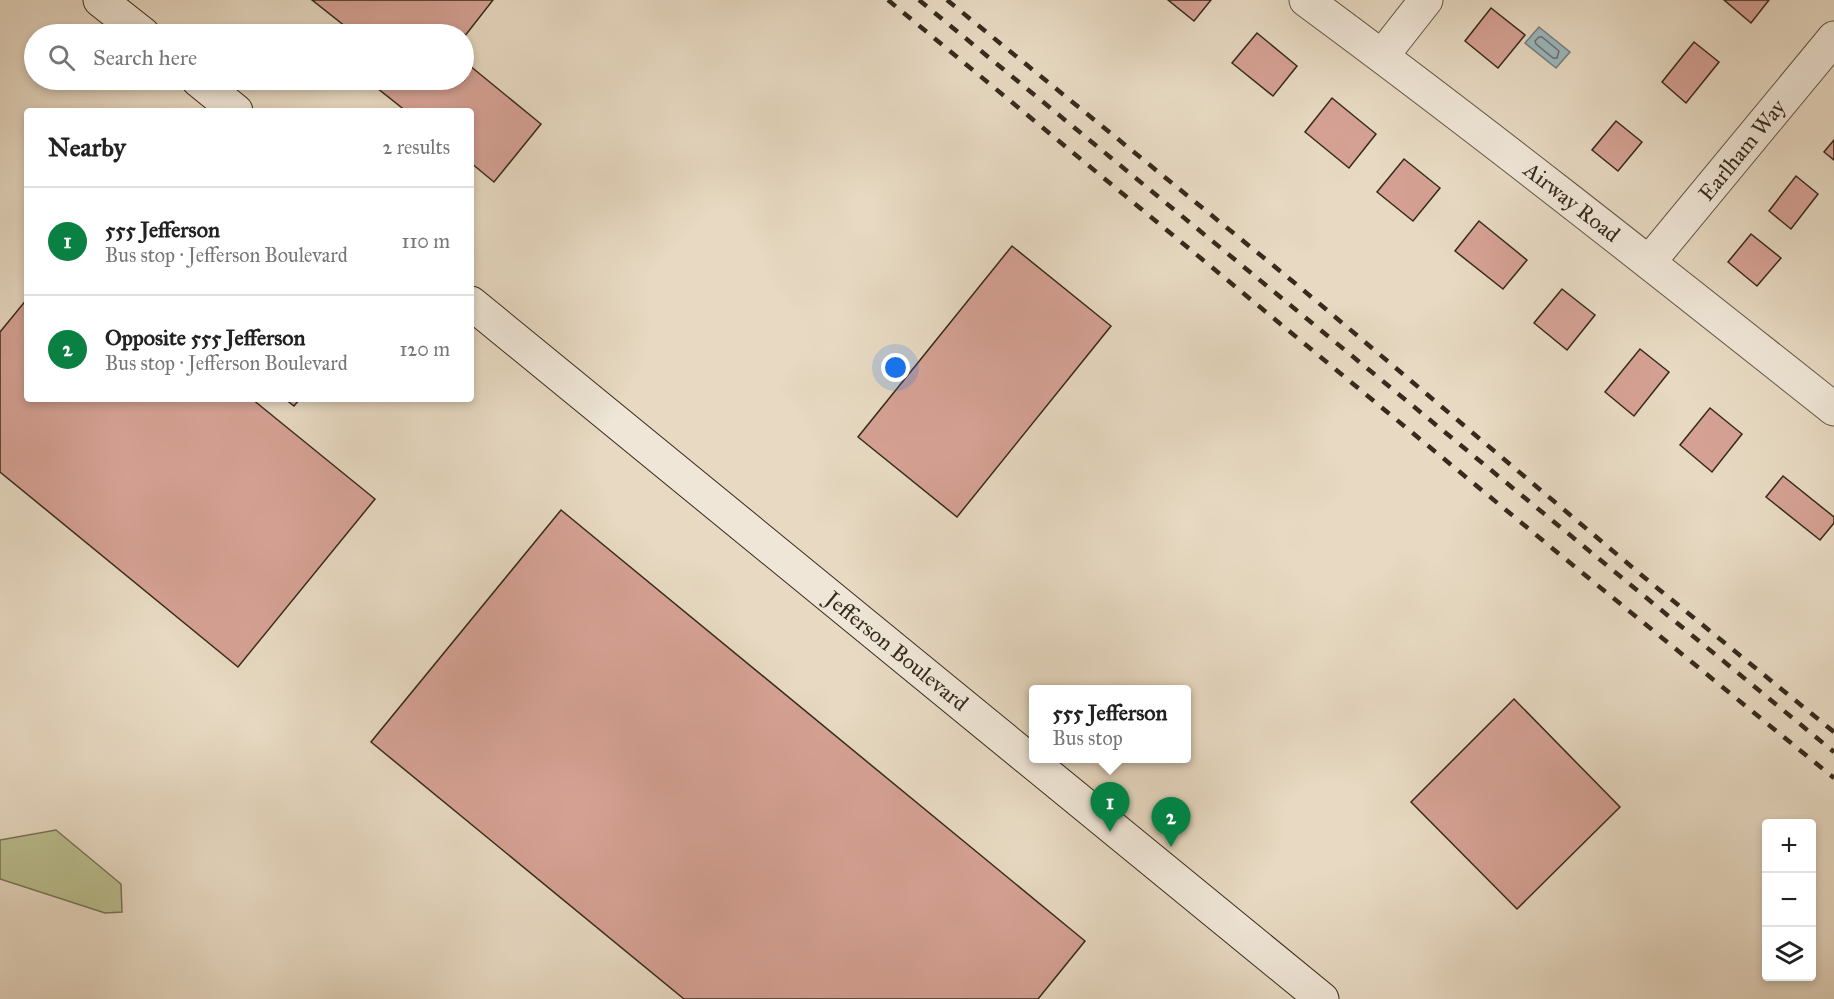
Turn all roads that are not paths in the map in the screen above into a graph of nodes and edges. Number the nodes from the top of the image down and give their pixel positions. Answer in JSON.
{"nodes":[{"id":1,"x":100,"y":0,"type":"edge"},
{"id":2,"x":1306,"y":0,"type":"edge"},
{"id":3,"x":1426,"y":0,"type":"edge"},
{"id":4,"x":130,"y":24,"type":"edge"},
{"id":5,"x":1834,"y":38,"type":"edge"},
{"id":6,"x":1382,"y":56,"type":"junction"},
{"id":7,"x":210,"y":90,"type":"edge"},
{"id":8,"x":232,"y":108,"type":"edge"},
{"id":9,"x":1649,"y":262,"type":"junction"},
{"id":10,"x":474,"y":305,"type":"edge"},
{"id":11,"x":1834,"y":409,"type":"edge"},
{"id":12,"x":1029,"y":759,"type":"edge"},
{"id":13,"x":1033,"y":763,"type":"edge"},
{"id":14,"x":1322,"y":999,"type":"edge"}],
"edges":[{"from":1,"to":4,"type":"main road"},
{"from":2,"to":6,"type":"main road","name":"Airway Road"},
{"from":3,"to":6,"type":"main road"},
{"from":5,"to":9,"type":"main road","name":"Earlham Way"},
{"from":6,"to":9,"type":"main road","name":"Airway Road"},
{"from":7,"to":8,"type":"main road"},
{"from":9,"to":11,"type":"main road","name":"Airway Road"},
{"from":10,"to":12,"type":"main road","name":"Jefferson Boulevard"},
{"from":13,"to":14,"type":"main road","name":"Jefferson Boulevard"}]}
